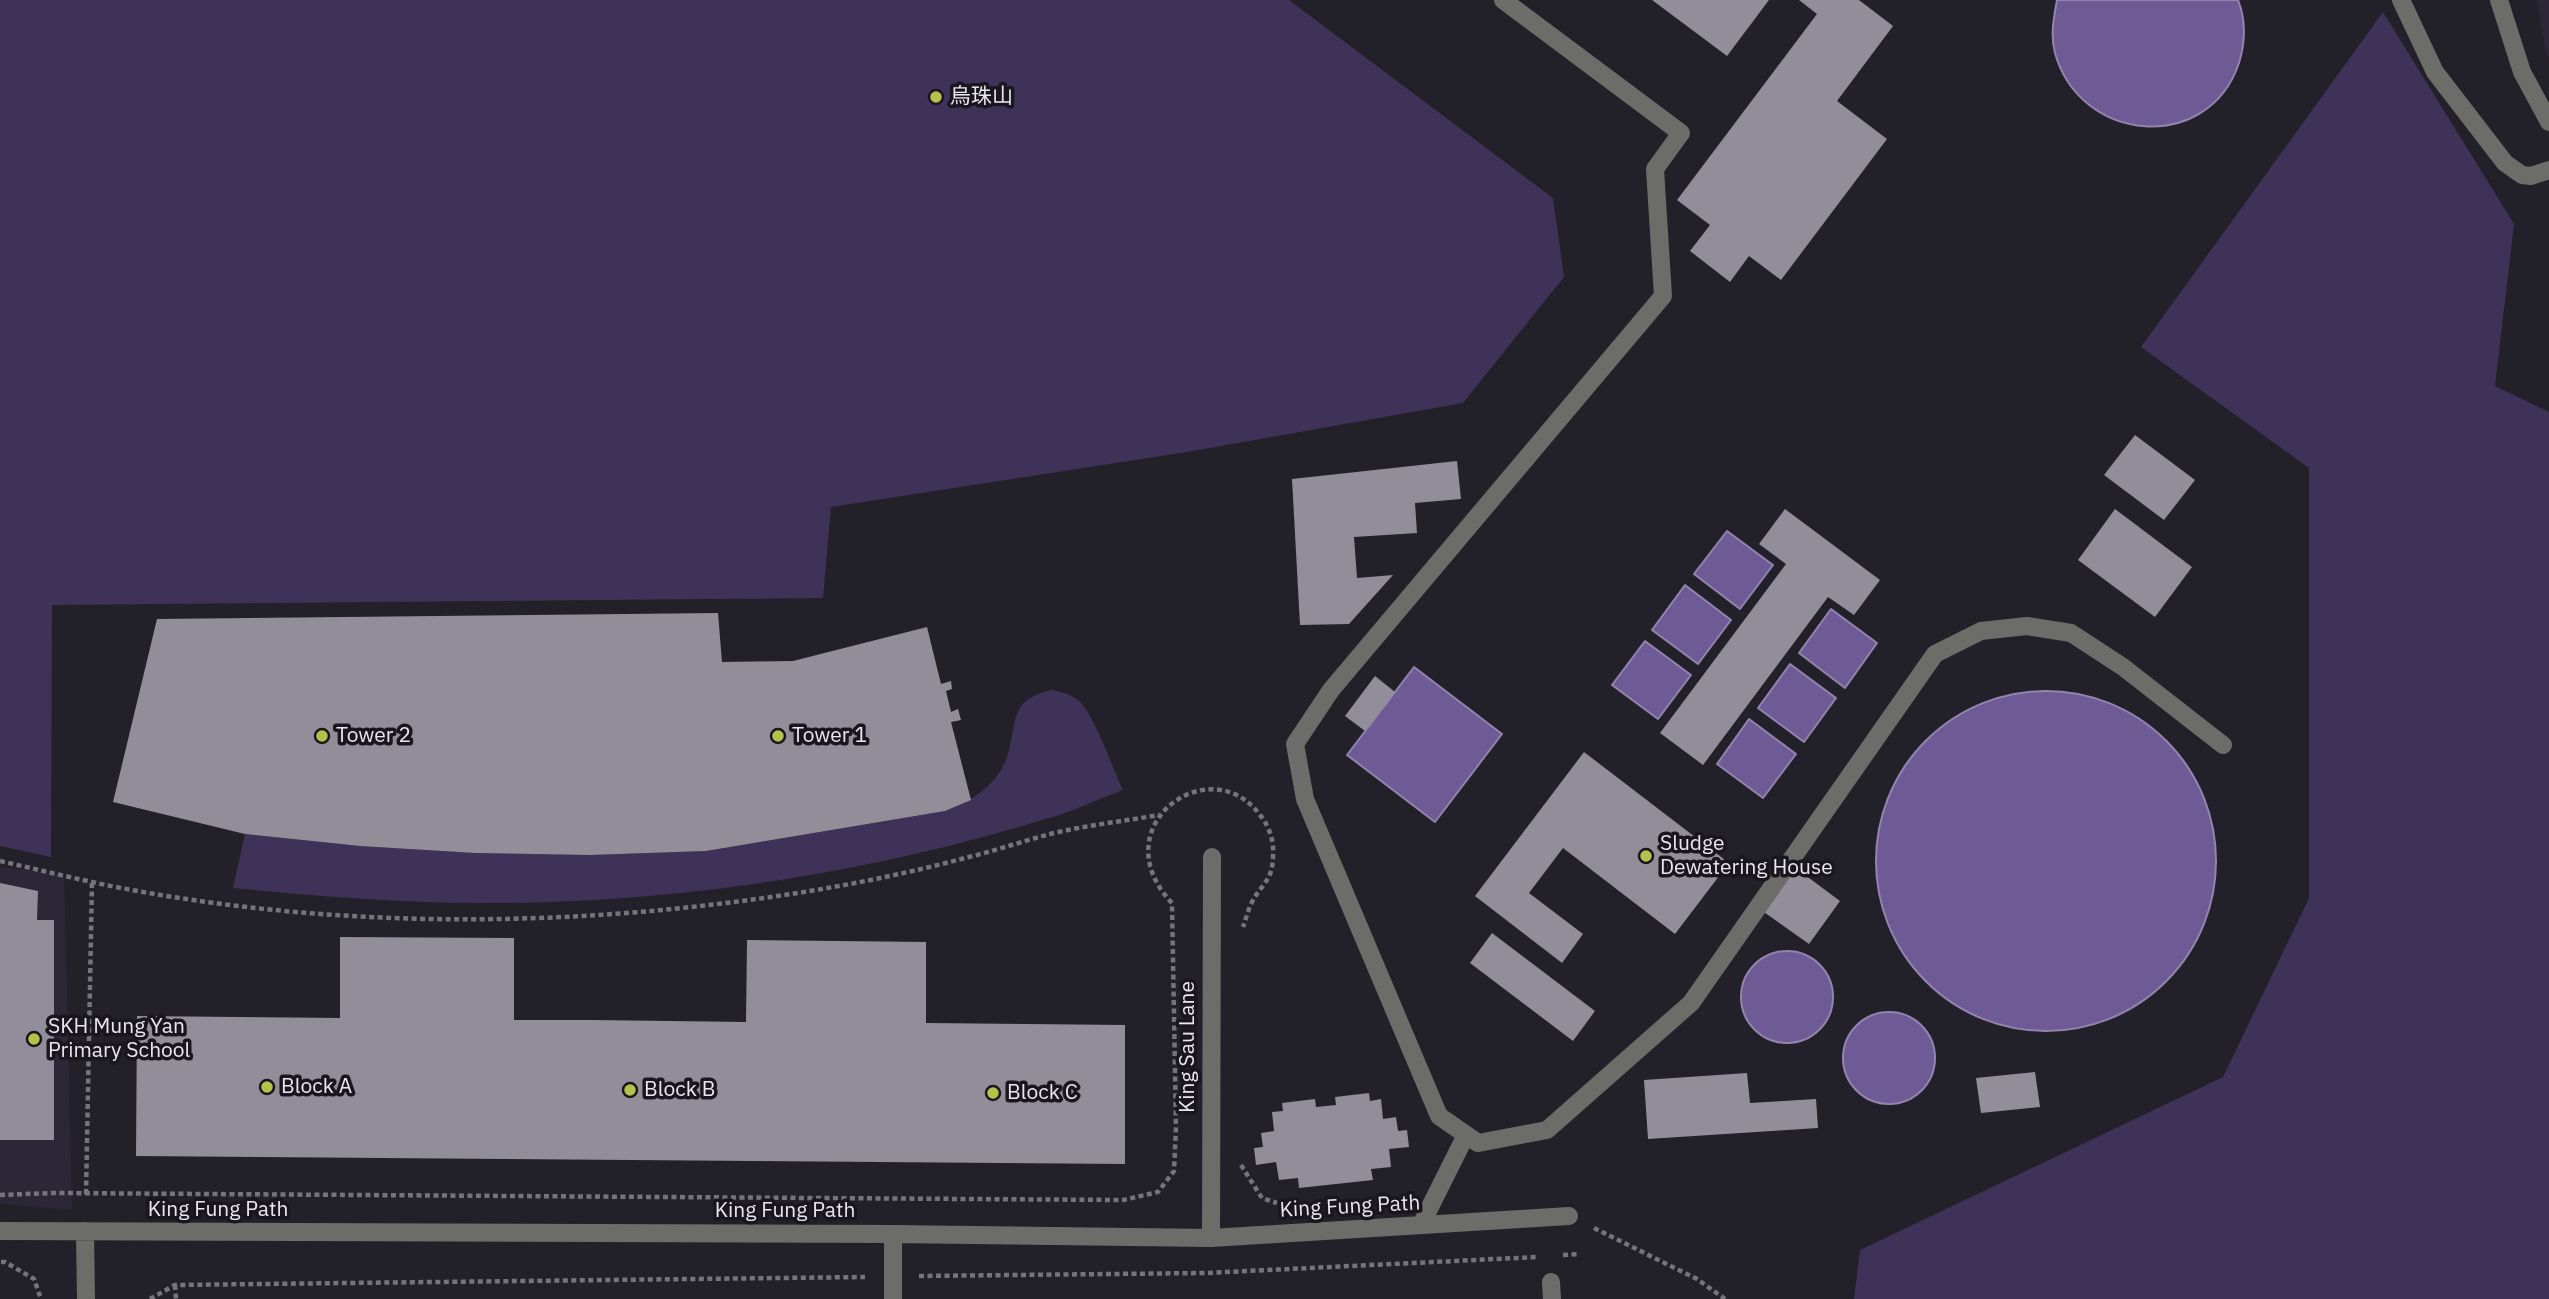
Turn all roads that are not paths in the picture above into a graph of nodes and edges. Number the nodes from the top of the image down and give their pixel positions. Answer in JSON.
{"nodes":[{"id":1,"x":1503,"y":0,"type":"edge"},
{"id":2,"x":2401,"y":0,"type":"edge"},
{"id":3,"x":2499,"y":0,"type":"edge"},
{"id":4,"x":2549,"y":122,"type":"edge"},
{"id":5,"x":2549,"y":170,"type":"edge"},
{"id":6,"x":2223,"y":745,"type":"dead end"},
{"id":7,"x":1212,"y":857,"type":"dead end"},
{"id":8,"x":1466,"y":1135,"type":"junction"},
{"id":9,"x":1569,"y":1216,"type":"road end"},
{"id":10,"x":1421,"y":1226,"type":"junction"},
{"id":11,"x":0,"y":1231,"type":"edge"},
{"id":12,"x":85,"y":1231,"type":"junction"},
{"id":13,"x":892,"y":1234,"type":"junction"},
{"id":14,"x":1211,"y":1238,"type":"junction"},
{"id":15,"x":86,"y":1299,"type":"edge"},
{"id":16,"x":893,"y":1299,"type":"edge"}],
"edges":[{"from":1,"to":8,"type":"street"},
{"from":2,"to":5,"type":"street"},
{"from":3,"to":4,"type":"street"},
{"from":6,"to":8,"type":"street"},
{"from":7,"to":14,"type":"street","name":"King Sau Lane"},
{"from":8,"to":10,"type":"street"},
{"from":9,"to":10,"type":"street","name":"King Fung Path"},
{"from":10,"to":14,"type":"street","name":"King Fung Path"},
{"from":11,"to":12,"type":"street","name":"King Fung Path"},
{"from":12,"to":13,"type":"street","name":"King Fung Path"},
{"from":12,"to":15,"type":"street"},
{"from":13,"to":14,"type":"street","name":"King Fung Path"},
{"from":13,"to":16,"type":"street"}]}
